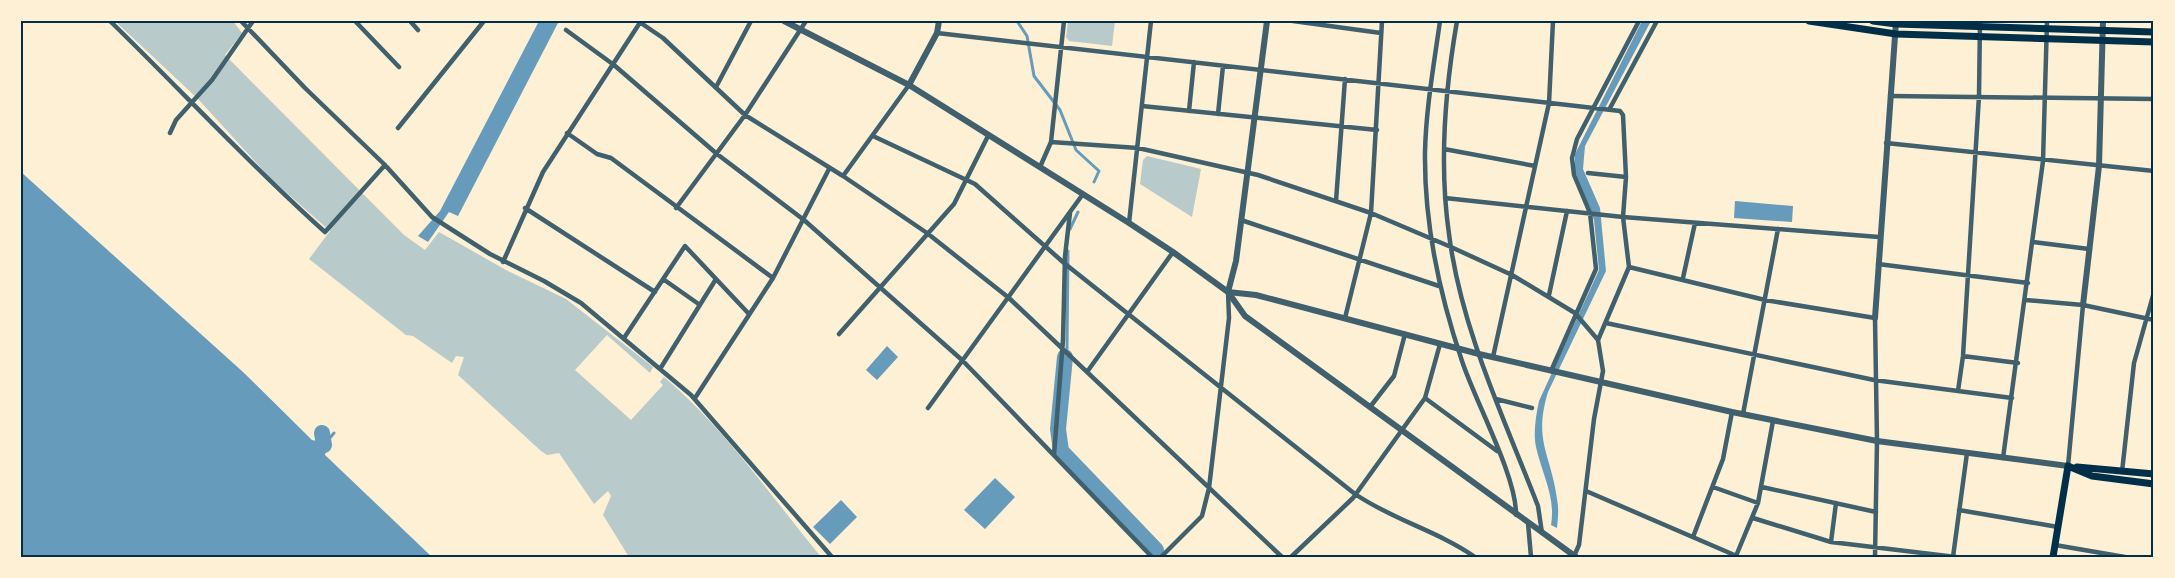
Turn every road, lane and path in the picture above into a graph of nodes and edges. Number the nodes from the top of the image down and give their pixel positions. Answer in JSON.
{"nodes":[{"id":1,"x":110,"y":21,"type":"edge"},
{"id":2,"x":241,"y":21,"type":"edge"},
{"id":3,"x":253,"y":21,"type":"edge"},
{"id":4,"x":355,"y":21,"type":"edge"},
{"id":5,"x":410,"y":21,"type":"edge"},
{"id":6,"x":484,"y":21,"type":"edge"},
{"id":7,"x":640,"y":21,"type":"edge"},
{"id":8,"x":751,"y":21,"type":"edge"},
{"id":9,"x":784,"y":21,"type":"edge"},
{"id":10,"x":806,"y":21,"type":"edge"},
{"id":11,"x":939,"y":21,"type":"edge"},
{"id":12,"x":1064,"y":21,"type":"edge"},
{"id":13,"x":1151,"y":21,"type":"edge"},
{"id":14,"x":1267,"y":21,"type":"edge"},
{"id":15,"x":1293,"y":21,"type":"edge"},
{"id":16,"x":1382,"y":21,"type":"edge"},
{"id":17,"x":1440,"y":21,"type":"edge"},
{"id":18,"x":1457,"y":21,"type":"edge"},
{"id":19,"x":1553,"y":21,"type":"edge"},
{"id":20,"x":1639,"y":21,"type":"edge"},
{"id":21,"x":1657,"y":21,"type":"edge"},
{"id":22,"x":1809,"y":21,"type":"edge"},
{"id":23,"x":1873,"y":21,"type":"edge"},
{"id":24,"x":2103,"y":21,"type":"edge"},
{"id":25,"x":1896,"y":23,"type":"edge"},
{"id":26,"x":1980,"y":24,"type":"edge"},
{"id":27,"x":2047,"y":24,"type":"edge"},
{"id":28,"x":249,"y":30,"type":"junction"},
{"id":29,"x":418,"y":30,"type":"dead end"},
{"id":30,"x":566,"y":30,"type":"dead end"},
{"id":31,"x":801,"y":30,"type":"junction"},
{"id":32,"x":2103,"y":30,"type":"junction"},
{"id":33,"x":2154,"y":32,"type":"edge"},
{"id":34,"x":937,"y":33,"type":"junction"},
{"id":35,"x":1381,"y":33,"type":"junction"},
{"id":36,"x":1896,"y":34,"type":"junction"},
{"id":37,"x":1980,"y":36,"type":"junction"},
{"id":38,"x":2047,"y":37,"type":"junction"},
{"id":39,"x":2103,"y":40,"type":"junction"},
{"id":40,"x":2154,"y":42,"type":"edge"},
{"id":41,"x":1061,"y":46,"type":"junction"},
{"id":42,"x":1147,"y":56,"type":"junction"},
{"id":43,"x":1194,"y":62,"type":"junction"},
{"id":44,"x":614,"y":65,"type":"junction"},
{"id":45,"x":1223,"y":66,"type":"junction"},
{"id":46,"x":399,"y":67,"type":"dead end"},
{"id":47,"x":1261,"y":70,"type":"junction"},
{"id":48,"x":1345,"y":79,"type":"junction"},
{"id":49,"x":1380,"y":84,"type":"junction"},
{"id":50,"x":909,"y":85,"type":"junction"},
{"id":51,"x":716,"y":87,"type":"junction"},
{"id":52,"x":1431,"y":90,"type":"junction"},
{"id":53,"x":1449,"y":92,"type":"junction"},
{"id":54,"x":1890,"y":96,"type":"junction"},
{"id":55,"x":1979,"y":96,"type":"junction"},
{"id":56,"x":2045,"y":97,"type":"junction"},
{"id":57,"x":2101,"y":98,"type":"junction"},
{"id":58,"x":2154,"y":99,"type":"edge"},
{"id":59,"x":193,"y":101,"type":"junction"},
{"id":60,"x":1549,"y":103,"type":"junction"},
{"id":61,"x":1142,"y":106,"type":"junction"},
{"id":62,"x":1594,"y":106,"type":"junction"},
{"id":63,"x":1610,"y":108,"type":"junction"},
{"id":64,"x":1189,"y":111,"type":"junction"},
{"id":65,"x":1218,"y":114,"type":"junction"},
{"id":66,"x":745,"y":115,"type":"junction"},
{"id":67,"x":1254,"y":117,"type":"junction"},
{"id":68,"x":1341,"y":126,"type":"junction"},
{"id":69,"x":398,"y":128,"type":"dead end"},
{"id":70,"x":1377,"y":130,"type":"junction"},
{"id":71,"x":170,"y":133,"type":"dead end"},
{"id":72,"x":567,"y":133,"type":"junction"},
{"id":73,"x":873,"y":136,"type":"junction"},
{"id":74,"x":988,"y":136,"type":"junction"},
{"id":75,"x":1051,"y":142,"type":"junction"},
{"id":76,"x":1886,"y":143,"type":"junction"},
{"id":77,"x":1138,"y":148,"type":"junction"},
{"id":78,"x":1444,"y":149,"type":"junction"},
{"id":79,"x":1974,"y":151,"type":"junction"},
{"id":80,"x":717,"y":154,"type":"junction"},
{"id":81,"x":2043,"y":161,"type":"junction"},
{"id":82,"x":385,"y":165,"type":"junction"},
{"id":83,"x":1535,"y":166,"type":"junction"},
{"id":84,"x":2099,"y":166,"type":"junction"},
{"id":85,"x":1040,"y":167,"type":"junction"},
{"id":86,"x":829,"y":169,"type":"junction"},
{"id":87,"x":2154,"y":171,"type":"edge"},
{"id":88,"x":1247,"y":173,"type":"junction"},
{"id":89,"x":1588,"y":174,"type":"dead end"},
{"id":90,"x":843,"y":176,"type":"junction"},
{"id":91,"x":1626,"y":177,"type":"junction"},
{"id":92,"x":969,"y":179,"type":"junction"},
{"id":93,"x":1083,"y":194,"type":"junction"},
{"id":94,"x":1445,"y":198,"type":"junction"},
{"id":95,"x":1336,"y":201,"type":"junction"},
{"id":96,"x":676,"y":207,"type":"junction"},
{"id":97,"x":525,"y":208,"type":"junction"},
{"id":98,"x":1525,"y":208,"type":"junction"},
{"id":99,"x":1567,"y":212,"type":"junction"},
{"id":100,"x":1070,"y":213,"type":"junction"},
{"id":101,"x":1371,"y":213,"type":"junction"},
{"id":102,"x":1590,"y":213,"type":"junction"},
{"id":103,"x":1623,"y":217,"type":"junction"},
{"id":104,"x":804,"y":220,"type":"junction"},
{"id":105,"x":1240,"y":220,"type":"junction"},
{"id":106,"x":1695,"y":222,"type":"junction"},
{"id":107,"x":1129,"y":223,"type":"junction"},
{"id":108,"x":1778,"y":229,"type":"junction"},
{"id":109,"x":927,"y":233,"type":"junction"},
{"id":110,"x":1879,"y":237,"type":"junction"},
{"id":111,"x":1431,"y":238,"type":"junction"},
{"id":112,"x":2033,"y":242,"type":"junction"},
{"id":113,"x":1046,"y":246,"type":"junction"},
{"id":114,"x":1451,"y":247,"type":"junction"},
{"id":115,"x":2089,"y":249,"type":"junction"},
{"id":116,"x":1173,"y":252,"type":"junction"},
{"id":117,"x":1359,"y":260,"type":"junction"},
{"id":118,"x":503,"y":262,"type":"junction"},
{"id":119,"x":1065,"y":263,"type":"junction"},
{"id":120,"x":1878,"y":264,"type":"junction"},
{"id":121,"x":1629,"y":267,"type":"junction"},
{"id":122,"x":1967,"y":274,"type":"junction"},
{"id":123,"x":1512,"y":275,"type":"junction"},
{"id":124,"x":773,"y":278,"type":"junction"},
{"id":125,"x":1683,"y":278,"type":"junction"},
{"id":126,"x":663,"y":279,"type":"junction"},
{"id":127,"x":717,"y":279,"type":"junction"},
{"id":128,"x":2028,"y":283,"type":"junction"},
{"id":129,"x":1439,"y":286,"type":"junction"},
{"id":130,"x":880,"y":287,"type":"junction"},
{"id":131,"x":655,"y":292,"type":"junction"},
{"id":132,"x":1228,"y":292,"type":"junction"},
{"id":133,"x":2154,"y":292,"type":"edge"},
{"id":134,"x":1549,"y":295,"type":"junction"},
{"id":135,"x":1009,"y":298,"type":"junction"},
{"id":136,"x":1765,"y":300,"type":"junction"},
{"id":137,"x":2026,"y":300,"type":"junction"},
{"id":138,"x":700,"y":305,"type":"junction"},
{"id":139,"x":2083,"y":305,"type":"junction"},
{"id":140,"x":1575,"y":313,"type":"junction"},
{"id":141,"x":749,"y":314,"type":"junction"},
{"id":142,"x":1130,"y":315,"type":"junction"},
{"id":143,"x":2146,"y":317,"type":"junction"},
{"id":144,"x":1345,"y":318,"type":"junction"},
{"id":145,"x":1875,"y":318,"type":"junction"},
{"id":146,"x":2154,"y":320,"type":"edge"},
{"id":147,"x":1606,"y":323,"type":"junction"},
{"id":148,"x":839,"y":334,"type":"dead end"},
{"id":149,"x":1405,"y":334,"type":"junction"},
{"id":150,"x":624,"y":338,"type":"junction"},
{"id":151,"x":1598,"y":340,"type":"junction"},
{"id":152,"x":1440,"y":344,"type":"junction"},
{"id":153,"x":1062,"y":348,"type":"junction"},
{"id":154,"x":1458,"y":348,"type":"junction"},
{"id":155,"x":1754,"y":353,"type":"junction"},
{"id":156,"x":1479,"y":354,"type":"junction"},
{"id":157,"x":1963,"y":356,"type":"junction"},
{"id":158,"x":1493,"y":357,"type":"junction"},
{"id":159,"x":962,"y":360,"type":"junction"},
{"id":160,"x":2018,"y":363,"type":"junction"},
{"id":161,"x":660,"y":369,"type":"junction"},
{"id":162,"x":1551,"y":371,"type":"junction"},
{"id":163,"x":1087,"y":372,"type":"junction"},
{"id":164,"x":1874,"y":380,"type":"junction"},
{"id":165,"x":1601,"y":383,"type":"junction"},
{"id":166,"x":1220,"y":388,"type":"junction"},
{"id":167,"x":1959,"y":391,"type":"junction"},
{"id":168,"x":695,"y":398,"type":"junction"},
{"id":169,"x":1425,"y":398,"type":"junction"},
{"id":170,"x":2012,"y":398,"type":"junction"},
{"id":171,"x":1496,"y":399,"type":"junction"},
{"id":172,"x":1370,"y":407,"type":"junction"},
{"id":173,"x":928,"y":408,"type":"dead end"},
{"id":174,"x":1532,"y":408,"type":"dead end"},
{"id":175,"x":1732,"y":412,"type":"junction"},
{"id":176,"x":1743,"y":414,"type":"junction"},
{"id":177,"x":1773,"y":421,"type":"junction"},
{"id":178,"x":1400,"y":430,"type":"junction"},
{"id":179,"x":1877,"y":441,"type":"junction"},
{"id":180,"x":1497,"y":451,"type":"junction"},
{"id":181,"x":1967,"y":453,"type":"junction"},
{"id":182,"x":1054,"y":455,"type":"junction"},
{"id":183,"x":2003,"y":458,"type":"junction"},
{"id":184,"x":2068,"y":466,"type":"junction"},
{"id":185,"x":2123,"y":470,"type":"junction"},
{"id":186,"x":2154,"y":474,"type":"edge"},
{"id":187,"x":2121,"y":479,"type":"junction"},
{"id":188,"x":2154,"y":484,"type":"edge"},
{"id":189,"x":1713,"y":487,"type":"junction"},
{"id":190,"x":1762,"y":487,"type":"junction"},
{"id":191,"x":1209,"y":489,"type":"junction"},
{"id":192,"x":1586,"y":491,"type":"junction"},
{"id":193,"x":1355,"y":494,"type":"junction"},
{"id":194,"x":1758,"y":503,"type":"junction"},
{"id":195,"x":1836,"y":503,"type":"junction"},
{"id":196,"x":1959,"y":510,"type":"junction"},
{"id":197,"x":1876,"y":512,"type":"junction"},
{"id":198,"x":1516,"y":515,"type":"junction"},
{"id":199,"x":1753,"y":518,"type":"junction"},
{"id":200,"x":1528,"y":523,"type":"junction"},
{"id":201,"x":2058,"y":527,"type":"junction"},
{"id":202,"x":1542,"y":534,"type":"junction"},
{"id":203,"x":1693,"y":537,"type":"junction"},
{"id":204,"x":1831,"y":542,"type":"junction"},
{"id":205,"x":2055,"y":545,"type":"junction"},
{"id":206,"x":1875,"y":546,"type":"junction"},
{"id":207,"x":2116,"y":556,"type":"edge"},
{"id":208,"x":832,"y":557,"type":"edge"},
{"id":209,"x":1152,"y":557,"type":"edge"},
{"id":210,"x":1161,"y":557,"type":"edge"},
{"id":211,"x":1281,"y":557,"type":"edge"},
{"id":212,"x":1291,"y":557,"type":"edge"},
{"id":213,"x":1475,"y":557,"type":"edge"},
{"id":214,"x":1531,"y":557,"type":"edge"},
{"id":215,"x":1575,"y":557,"type":"edge"},
{"id":216,"x":1737,"y":557,"type":"edge"},
{"id":217,"x":1875,"y":557,"type":"edge"},
{"id":218,"x":1954,"y":557,"type":"edge"},
{"id":219,"x":2053,"y":557,"type":"edge"},
{"id":220,"x":2125,"y":557,"type":"edge"}],
"edges":[{"from":1,"to":59,"type":"street"},
{"from":2,"to":28,"type":"street"},
{"from":3,"to":28,"type":"street"},
{"from":4,"to":46,"type":"street"},
{"from":5,"to":29,"type":"street"},
{"from":6,"to":69,"type":"street"},
{"from":7,"to":44,"type":"street"},
{"from":7,"to":51,"type":"street"},
{"from":8,"to":51,"type":"street"},
{"from":9,"to":31,"type":"street"},
{"from":10,"to":31,"type":"street"},
{"from":11,"to":34,"type":"street"},
{"from":12,"to":41,"type":"street"},
{"from":13,"to":42,"type":"street"},
{"from":14,"to":47,"type":"street"},
{"from":15,"to":35,"type":"street"},
{"from":16,"to":35,"type":"street"},
{"from":17,"to":52,"type":"street"},
{"from":18,"to":53,"type":"street"},
{"from":19,"to":60,"type":"street"},
{"from":20,"to":62,"type":"street"},
{"from":21,"to":63,"type":"street"},
{"from":22,"to":36,"type":"main road"},
{"from":23,"to":25,"type":"main road"},
{"from":24,"to":32,"type":"street"},
{"from":25,"to":26,"type":"main road"},
{"from":25,"to":36,"type":"street"},
{"from":26,"to":27,"type":"main road"},
{"from":26,"to":37,"type":"street"},
{"from":27,"to":32,"type":"main road"},
{"from":27,"to":38,"type":"street"},
{"from":28,"to":59,"type":"street"},
{"from":28,"to":82,"type":"street"},
{"from":30,"to":44,"type":"street"},
{"from":31,"to":50,"type":"street"},
{"from":31,"to":66,"type":"street"},
{"from":32,"to":33,"type":"main road"},
{"from":32,"to":39,"type":"street"},
{"from":34,"to":41,"type":"street"},
{"from":34,"to":50,"type":"street"},
{"from":35,"to":49,"type":"street"},
{"from":36,"to":37,"type":"main road"},
{"from":36,"to":54,"type":"street"},
{"from":37,"to":38,"type":"main road"},
{"from":37,"to":55,"type":"street"},
{"from":38,"to":39,"type":"main road"},
{"from":38,"to":56,"type":"street"},
{"from":39,"to":40,"type":"main road"},
{"from":39,"to":57,"type":"street"},
{"from":41,"to":42,"type":"street"},
{"from":41,"to":75,"type":"street"},
{"from":42,"to":43,"type":"street"},
{"from":42,"to":61,"type":"street"},
{"from":43,"to":45,"type":"street"},
{"from":43,"to":64,"type":"street"},
{"from":44,"to":72,"type":"street"},
{"from":44,"to":80,"type":"street"},
{"from":45,"to":47,"type":"street"},
{"from":45,"to":65,"type":"street"},
{"from":47,"to":48,"type":"street"},
{"from":47,"to":67,"type":"street"},
{"from":48,"to":49,"type":"street"},
{"from":48,"to":68,"type":"street"},
{"from":49,"to":52,"type":"street"},
{"from":49,"to":70,"type":"street"},
{"from":50,"to":73,"type":"street"},
{"from":50,"to":74,"type":"street"},
{"from":51,"to":66,"type":"street"},
{"from":52,"to":53,"type":"street"},
{"from":52,"to":111,"type":"street"},
{"from":53,"to":60,"type":"street"},
{"from":53,"to":78,"type":"street"},
{"from":54,"to":55,"type":"street"},
{"from":54,"to":76,"type":"street"},
{"from":55,"to":56,"type":"street"},
{"from":55,"to":79,"type":"street"},
{"from":56,"to":57,"type":"street"},
{"from":56,"to":81,"type":"street"},
{"from":57,"to":58,"type":"street"},
{"from":57,"to":84,"type":"street"},
{"from":59,"to":71,"type":"street"},
{"from":59,"to":82,"type":"street"},
{"from":60,"to":62,"type":"street"},
{"from":60,"to":83,"type":"street"},
{"from":61,"to":64,"type":"street"},
{"from":61,"to":77,"type":"street"},
{"from":62,"to":63,"type":"street"},
{"from":62,"to":102,"type":"street"},
{"from":63,"to":91,"type":"street"},
{"from":64,"to":65,"type":"street"},
{"from":65,"to":67,"type":"street"},
{"from":66,"to":80,"type":"street"},
{"from":66,"to":86,"type":"street"},
{"from":67,"to":68,"type":"street"},
{"from":67,"to":88,"type":"street"},
{"from":68,"to":70,"type":"street"},
{"from":68,"to":95,"type":"street"},
{"from":70,"to":101,"type":"street"},
{"from":72,"to":96,"type":"street"},
{"from":72,"to":97,"type":"street"},
{"from":73,"to":90,"type":"street"},
{"from":73,"to":92,"type":"street"},
{"from":74,"to":85,"type":"street"},
{"from":74,"to":92,"type":"street"},
{"from":75,"to":77,"type":"street"},
{"from":75,"to":85,"type":"street"},
{"from":76,"to":79,"type":"street"},
{"from":76,"to":110,"type":"street"},
{"from":77,"to":88,"type":"street"},
{"from":77,"to":107,"type":"street"},
{"from":78,"to":83,"type":"street"},
{"from":78,"to":94,"type":"street"},
{"from":79,"to":81,"type":"street"},
{"from":79,"to":122,"type":"street"},
{"from":80,"to":96,"type":"street"},
{"from":80,"to":104,"type":"street"},
{"from":81,"to":84,"type":"street"},
{"from":81,"to":112,"type":"street"},
{"from":82,"to":118,"type":"street"},
{"from":83,"to":98,"type":"street"},
{"from":84,"to":87,"type":"street"},
{"from":84,"to":115,"type":"street"},
{"from":85,"to":93,"type":"street"},
{"from":86,"to":90,"type":"street"},
{"from":86,"to":104,"type":"street"},
{"from":88,"to":95,"type":"street"},
{"from":88,"to":105,"type":"street"},
{"from":89,"to":91,"type":"street"},
{"from":90,"to":109,"type":"street"},
{"from":91,"to":103,"type":"street"},
{"from":92,"to":109,"type":"street"},
{"from":92,"to":113,"type":"street"},
{"from":93,"to":100,"type":"street"},
{"from":93,"to":107,"type":"street"},
{"from":94,"to":98,"type":"street"},
{"from":94,"to":114,"type":"street"},
{"from":95,"to":101,"type":"street"},
{"from":96,"to":124,"type":"street"},
{"from":97,"to":118,"type":"street"},
{"from":97,"to":131,"type":"street"},
{"from":98,"to":99,"type":"street"},
{"from":98,"to":123,"type":"street"},
{"from":99,"to":102,"type":"street"},
{"from":99,"to":134,"type":"street"},
{"from":100,"to":113,"type":"street"},
{"from":100,"to":119,"type":"street"},
{"from":101,"to":111,"type":"street"},
{"from":101,"to":117,"type":"street"},
{"from":102,"to":103,"type":"street"},
{"from":102,"to":140,"type":"street"},
{"from":103,"to":106,"type":"street"},
{"from":103,"to":121,"type":"street"},
{"from":104,"to":124,"type":"street"},
{"from":104,"to":130,"type":"street"},
{"from":105,"to":117,"type":"street"},
{"from":105,"to":132,"type":"street"},
{"from":106,"to":108,"type":"street"},
{"from":106,"to":125,"type":"street"},
{"from":107,"to":116,"type":"street"},
{"from":108,"to":110,"type":"street"},
{"from":108,"to":136,"type":"street"},
{"from":109,"to":130,"type":"street"},
{"from":109,"to":135,"type":"street"},
{"from":110,"to":120,"type":"street"},
{"from":111,"to":114,"type":"street"},
{"from":111,"to":129,"type":"street"},
{"from":112,"to":115,"type":"street"},
{"from":112,"to":128,"type":"street"},
{"from":113,"to":119,"type":"street"},
{"from":113,"to":135,"type":"street"},
{"from":114,"to":123,"type":"street"},
{"from":114,"to":156,"type":"street"},
{"from":115,"to":139,"type":"street"},
{"from":116,"to":132,"type":"street"},
{"from":116,"to":142,"type":"street"},
{"from":117,"to":129,"type":"street"},
{"from":117,"to":144,"type":"street"},
{"from":118,"to":150,"type":"street"},
{"from":119,"to":142,"type":"street"},
{"from":119,"to":153,"type":"street"},
{"from":120,"to":122,"type":"street"},
{"from":120,"to":145,"type":"street"},
{"from":121,"to":125,"type":"street"},
{"from":121,"to":147,"type":"street"},
{"from":122,"to":128,"type":"street"},
{"from":122,"to":157,"type":"street"},
{"from":123,"to":134,"type":"street"},
{"from":123,"to":158,"type":"street"},
{"from":124,"to":141,"type":"street"},
{"from":125,"to":136,"type":"street"},
{"from":126,"to":127,"type":"street"},
{"from":126,"to":131,"type":"street"},
{"from":126,"to":138,"type":"street"},
{"from":127,"to":138,"type":"street"},
{"from":127,"to":141,"type":"street"},
{"from":128,"to":137,"type":"street"},
{"from":129,"to":154,"type":"street"},
{"from":130,"to":148,"type":"street"},
{"from":130,"to":159,"type":"street"},
{"from":131,"to":150,"type":"street"},
{"from":132,"to":144,"type":"street"},
{"from":132,"to":166,"type":"street"},
{"from":132,"to":172,"type":"street"},
{"from":133,"to":143,"type":"street"},
{"from":134,"to":140,"type":"street"},
{"from":135,"to":153,"type":"street"},
{"from":135,"to":159,"type":"street"},
{"from":136,"to":145,"type":"street"},
{"from":136,"to":155,"type":"street"},
{"from":137,"to":139,"type":"street"},
{"from":137,"to":160,"type":"street"},
{"from":138,"to":161,"type":"street"},
{"from":139,"to":143,"type":"street"},
{"from":139,"to":184,"type":"street"},
{"from":140,"to":151,"type":"street"},
{"from":140,"to":162,"type":"street"},
{"from":141,"to":168,"type":"street"},
{"from":142,"to":163,"type":"street"},
{"from":142,"to":166,"type":"street"},
{"from":143,"to":146,"type":"street"},
{"from":143,"to":185,"type":"street"},
{"from":144,"to":149,"type":"street"},
{"from":145,"to":164,"type":"street"},
{"from":147,"to":151,"type":"street"},
{"from":147,"to":155,"type":"street"},
{"from":149,"to":152,"type":"street"},
{"from":149,"to":172,"type":"street"},
{"from":150,"to":161,"type":"street"},
{"from":151,"to":165,"type":"street"},
{"from":152,"to":154,"type":"street"},
{"from":152,"to":169,"type":"street"},
{"from":153,"to":163,"type":"street"},
{"from":153,"to":182,"type":"street"},
{"from":154,"to":156,"type":"street"},
{"from":154,"to":180,"type":"street"},
{"from":155,"to":164,"type":"street"},
{"from":155,"to":176,"type":"street"},
{"from":156,"to":158,"type":"street"},
{"from":156,"to":171,"type":"street"},
{"from":157,"to":160,"type":"street"},
{"from":157,"to":167,"type":"street"},
{"from":158,"to":162,"type":"street"},
{"from":159,"to":173,"type":"street"},
{"from":159,"to":182,"type":"street"},
{"from":160,"to":170,"type":"street"},
{"from":161,"to":168,"type":"street"},
{"from":162,"to":165,"type":"street"},
{"from":163,"to":191,"type":"street"},
{"from":164,"to":167,"type":"street"},
{"from":164,"to":179,"type":"street"},
{"from":165,"to":175,"type":"street"},
{"from":165,"to":192,"type":"street"},
{"from":166,"to":191,"type":"street"},
{"from":166,"to":193,"type":"street"},
{"from":167,"to":170,"type":"street"},
{"from":168,"to":208,"type":"street"},
{"from":169,"to":178,"type":"street"},
{"from":169,"to":180,"type":"street"},
{"from":170,"to":183,"type":"street"},
{"from":171,"to":174,"type":"street"},
{"from":171,"to":202,"type":"street"},
{"from":172,"to":178,"type":"street"},
{"from":175,"to":176,"type":"street"},
{"from":175,"to":189,"type":"street"},
{"from":176,"to":177,"type":"street"},
{"from":177,"to":179,"type":"street"},
{"from":177,"to":190,"type":"street"},
{"from":178,"to":193,"type":"street"},
{"from":178,"to":198,"type":"street"},
{"from":179,"to":181,"type":"street"},
{"from":179,"to":197,"type":"street"},
{"from":180,"to":198,"type":"street"},
{"from":181,"to":183,"type":"street"},
{"from":181,"to":196,"type":"street"},
{"from":182,"to":209,"type":"street"},
{"from":183,"to":184,"type":"street"},
{"from":184,"to":185,"type":"main road"},
{"from":184,"to":187,"type":"main road"},
{"from":184,"to":201,"type":"main road"},
{"from":185,"to":186,"type":"main road"},
{"from":185,"to":187,"type":"street"},
{"from":187,"to":188,"type":"main road"},
{"from":189,"to":194,"type":"street"},
{"from":189,"to":203,"type":"street"},
{"from":190,"to":194,"type":"street"},
{"from":190,"to":195,"type":"street"},
{"from":191,"to":210,"type":"street"},
{"from":191,"to":211,"type":"street"},
{"from":192,"to":203,"type":"street"},
{"from":192,"to":215,"type":"street"},
{"from":193,"to":212,"type":"street"},
{"from":193,"to":213,"type":"street"},
{"from":194,"to":199,"type":"street"},
{"from":195,"to":197,"type":"street"},
{"from":195,"to":204,"type":"street"},
{"from":196,"to":201,"type":"street"},
{"from":196,"to":218,"type":"street"},
{"from":197,"to":206,"type":"street"},
{"from":198,"to":200,"type":"street"},
{"from":199,"to":204,"type":"street"},
{"from":199,"to":216,"type":"street"},
{"from":200,"to":202,"type":"street"},
{"from":200,"to":214,"type":"street"},
{"from":201,"to":205,"type":"main road"},
{"from":202,"to":215,"type":"street"},
{"from":203,"to":216,"type":"street"},
{"from":204,"to":206,"type":"street"},
{"from":205,"to":207,"type":"street"},
{"from":205,"to":219,"type":"main road"},
{"from":206,"to":217,"type":"street"},
{"from":206,"to":218,"type":"street"},
{"from":207,"to":220,"type":"street"}]}
